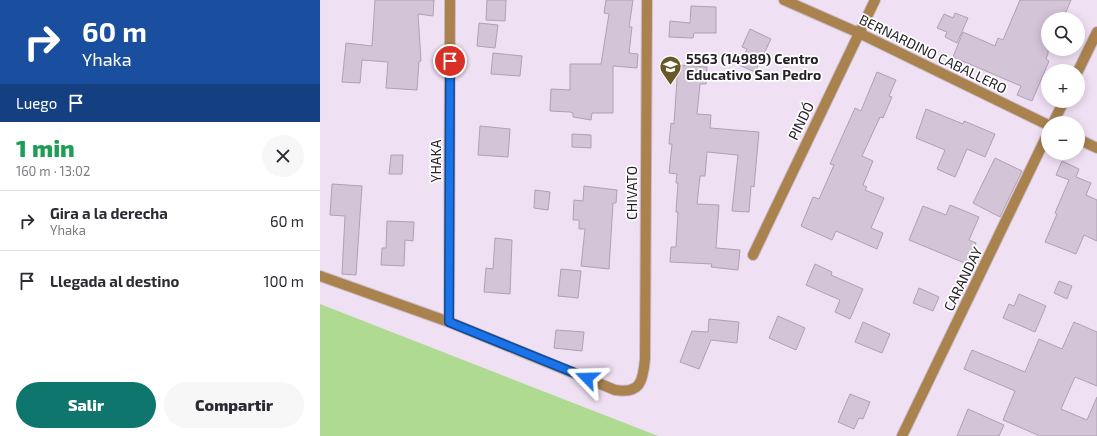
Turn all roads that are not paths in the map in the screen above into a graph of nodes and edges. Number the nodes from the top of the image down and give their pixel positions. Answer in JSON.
{"nodes":[{"id":1,"x":450,"y":0,"type":"edge"},
{"id":2,"x":648,"y":0,"type":"edge"},
{"id":3,"x":784,"y":0,"type":"edge"},
{"id":4,"x":875,"y":0,"type":"edge"},
{"id":5,"x":1097,"y":32,"type":"edge"},
{"id":6,"x":859,"y":33,"type":"junction"},
{"id":7,"x":1081,"y":64,"type":"edge"},
{"id":8,"x":1041,"y":122,"type":"edge"},
{"id":9,"x":1085,"y":142,"type":"edge"},
{"id":10,"x":1041,"y":148,"type":"edge"},
{"id":11,"x":1097,"y":148,"type":"edge"},
{"id":12,"x":753,"y":255,"type":"dead end"},
{"id":13,"x":320,"y":276,"type":"edge"},
{"id":14,"x":449,"y":322,"type":"junction"},
{"id":15,"x":902,"y":436,"type":"edge"}],
"edges":[{"from":1,"to":14,"type":"street","name":"YHAKA"},
{"from":2,"to":14,"type":"street","name":"CHIVATO"},
{"from":3,"to":6,"type":"street","name":"BERNARDINO CABALLERO"},
{"from":4,"to":6,"type":"street","name":"PINDÓ"},
{"from":5,"to":7,"type":"street"},
{"from":6,"to":8,"type":"street","name":"BERNARDINO CABALLERO"},
{"from":6,"to":12,"type":"street","name":"PINDÓ"},
{"from":9,"to":11,"type":"street"},
{"from":10,"to":15,"type":"street","name":"CARANDAY"},
{"from":13,"to":14,"type":"street"}]}
